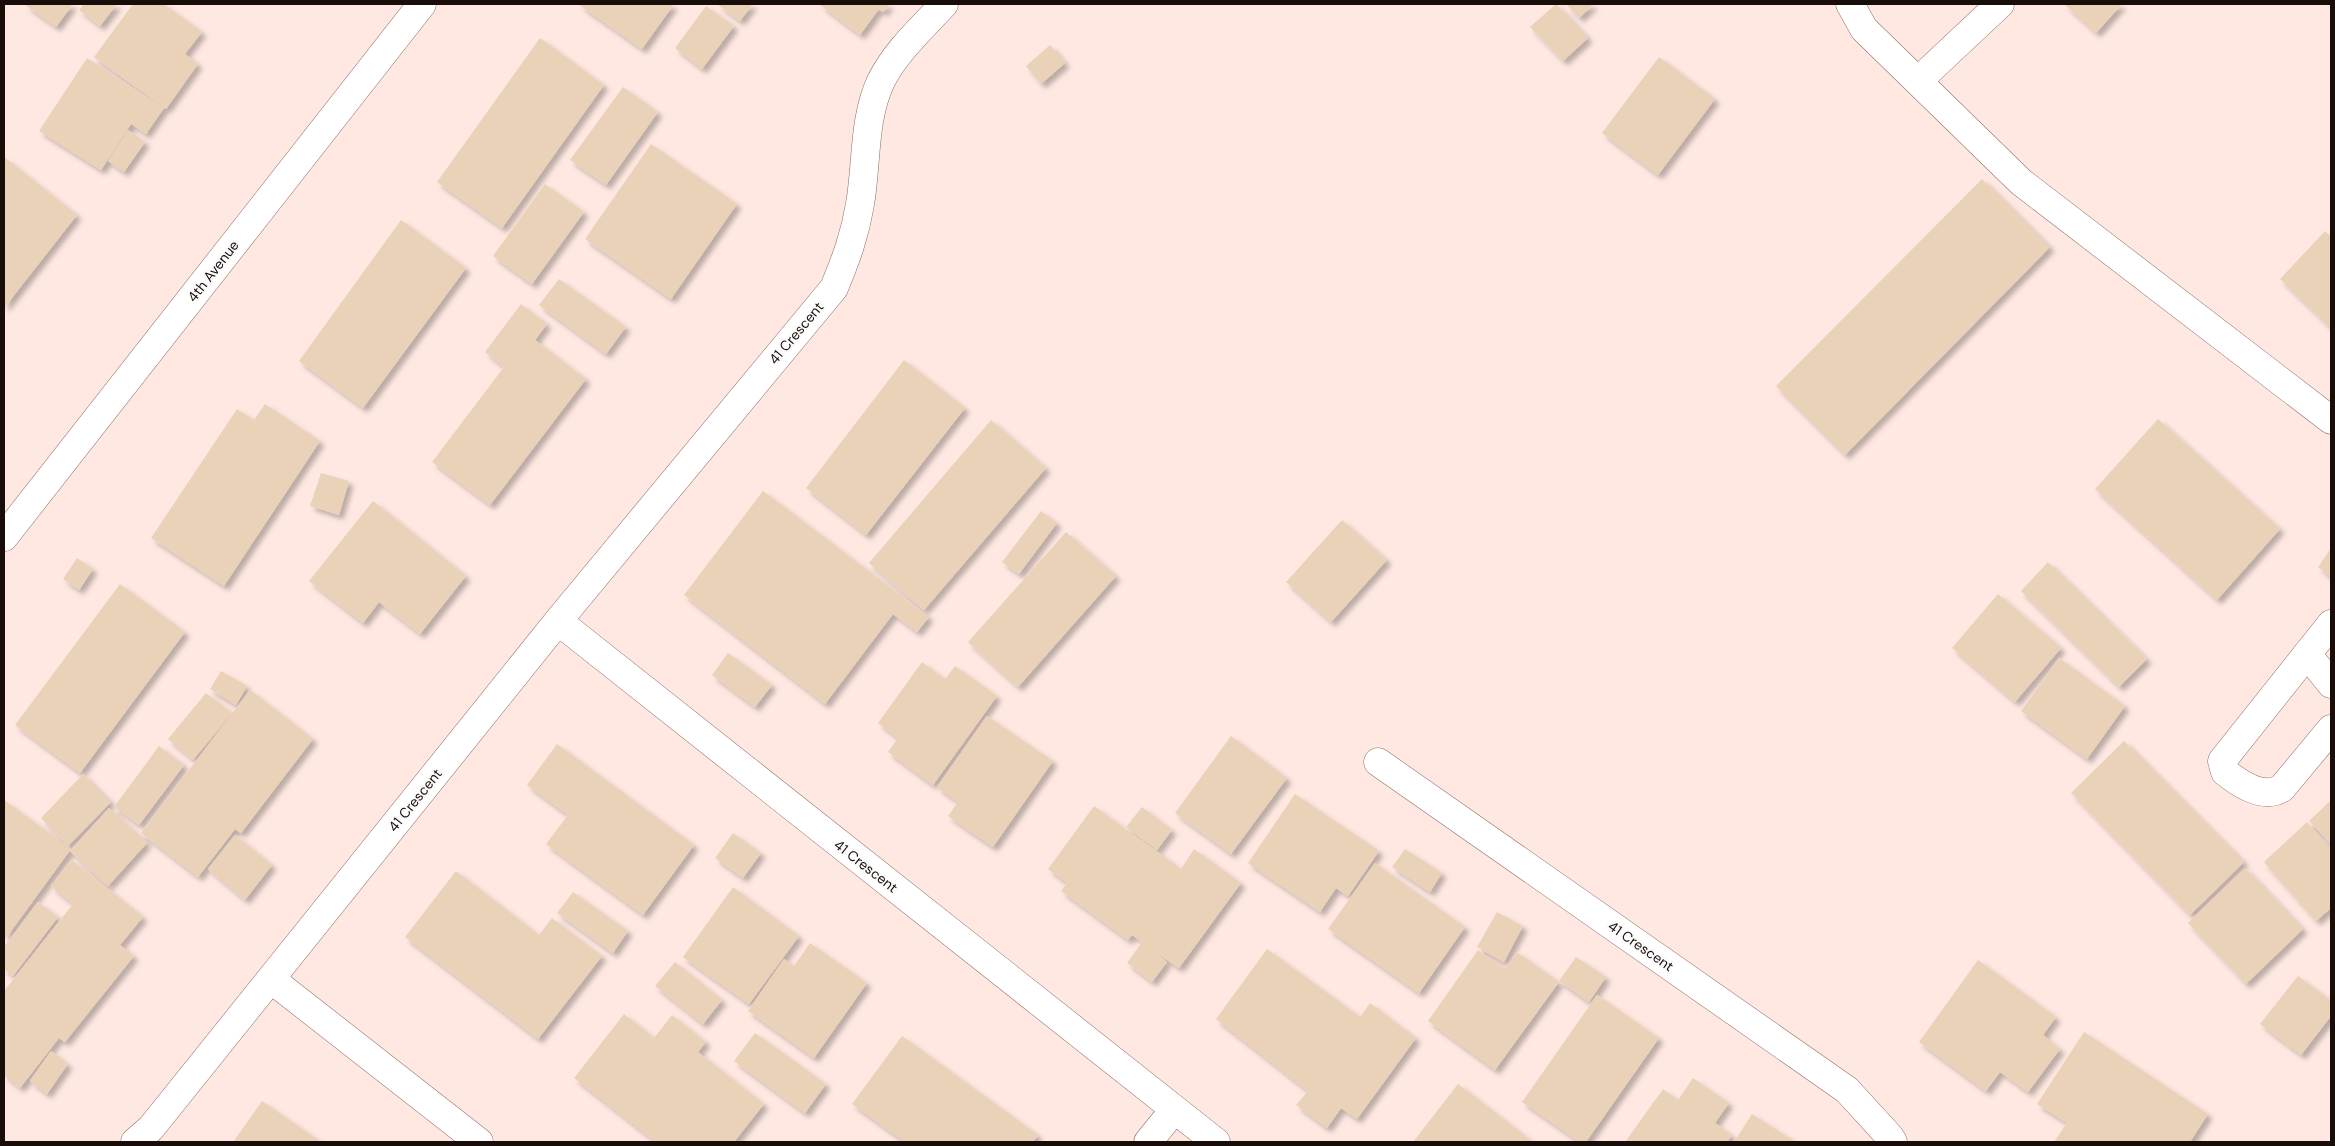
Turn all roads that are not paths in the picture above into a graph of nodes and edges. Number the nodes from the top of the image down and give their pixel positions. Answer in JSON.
{"nodes":[{"id":1,"x":422,"y":4,"type":"edge"},
{"id":2,"x":944,"y":4,"type":"edge"},
{"id":3,"x":1850,"y":4,"type":"edge"},
{"id":4,"x":2000,"y":4,"type":"edge"},
{"id":5,"x":1918,"y":81,"type":"junction"},
{"id":6,"x":2331,"y":420,"type":"edge"},
{"id":7,"x":4,"y":538,"type":"edge"},
{"id":8,"x":558,"y":621,"type":"junction"},
{"id":9,"x":2331,"y":624,"type":"edge"},
{"id":10,"x":2307,"y":654,"type":"junction"},
{"id":11,"x":2331,"y":684,"type":"edge"},
{"id":12,"x":2331,"y":729,"type":"edge"},
{"id":13,"x":1378,"y":762,"type":"dead end"},
{"id":14,"x":272,"y":980,"type":"junction"},
{"id":15,"x":1174,"y":1110,"type":"junction"},
{"id":16,"x":135,"y":1142,"type":"edge"},
{"id":17,"x":478,"y":1142,"type":"edge"},
{"id":18,"x":1148,"y":1142,"type":"edge"},
{"id":19,"x":1216,"y":1142,"type":"edge"},
{"id":20,"x":1893,"y":1142,"type":"edge"}],
"edges":[{"from":1,"to":7,"type":"street","name":"4th Avenue"},
{"from":2,"to":8,"type":"street","name":"41 Crescent"},
{"from":3,"to":5,"type":"street"},
{"from":4,"to":5,"type":"street"},
{"from":5,"to":6,"type":"street"},
{"from":8,"to":14,"type":"street","name":"41 Crescent"},
{"from":8,"to":15,"type":"street","name":"41 Crescent"},
{"from":9,"to":10,"type":"street"},
{"from":10,"to":11,"type":"street"},
{"from":10,"to":12,"type":"street"},
{"from":13,"to":20,"type":"street","name":"41 Crescent"},
{"from":14,"to":16,"type":"street","name":"41 Crescent"},
{"from":14,"to":17,"type":"street"},
{"from":15,"to":18,"type":"street"},
{"from":15,"to":19,"type":"street","name":"41 Crescent"}]}
